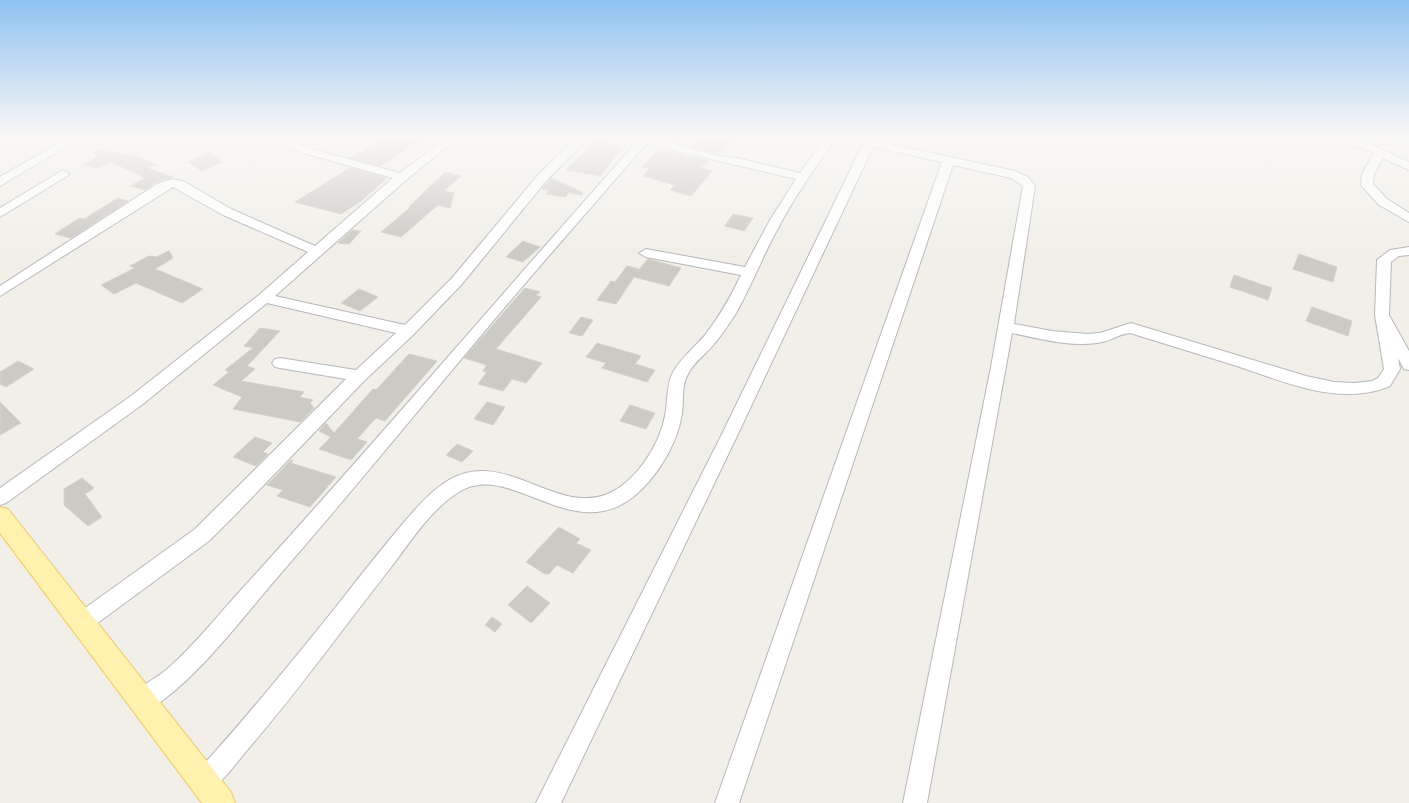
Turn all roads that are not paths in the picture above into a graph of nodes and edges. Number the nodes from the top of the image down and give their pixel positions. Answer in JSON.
{"nodes":[{"id":1,"x":12,"y":174,"type":"edge"},
{"id":2,"x":63,"y":174,"type":"dead end"},
{"id":3,"x":393,"y":174,"type":"edge"},
{"id":4,"x":405,"y":174,"type":"edge"},
{"id":5,"x":545,"y":174,"type":"edge"},
{"id":6,"x":614,"y":174,"type":"edge"},
{"id":7,"x":793,"y":174,"type":"edge"},
{"id":8,"x":806,"y":174,"type":"edge"},
{"id":9,"x":854,"y":174,"type":"edge"},
{"id":10,"x":944,"y":174,"type":"edge"},
{"id":11,"x":1013,"y":174,"type":"edge"},
{"id":12,"x":1368,"y":174,"type":"edge"},
{"id":13,"x":402,"y":177,"type":"junction"},
{"id":14,"x":804,"y":177,"type":"junction"},
{"id":15,"x":0,"y":182,"type":"edge"},
{"id":16,"x":0,"y":213,"type":"edge"},
{"id":17,"x":1409,"y":218,"type":"edge"},
{"id":18,"x":316,"y":251,"type":"junction"},
{"id":19,"x":1409,"y":251,"type":"edge"},
{"id":20,"x":646,"y":253,"type":"dead end"},
{"id":21,"x":748,"y":272,"type":"junction"},
{"id":22,"x":0,"y":292,"type":"edge"},
{"id":23,"x":264,"y":298,"type":"junction"},
{"id":24,"x":1382,"y":315,"type":"junction"},
{"id":25,"x":1006,"y":327,"type":"junction"},
{"id":26,"x":408,"y":330,"type":"junction"},
{"id":27,"x":280,"y":363,"type":"dead end"},
{"id":28,"x":1409,"y":365,"type":"edge"},
{"id":29,"x":359,"y":376,"type":"junction"},
{"id":30,"x":0,"y":498,"type":"edge"},
{"id":31,"x":0,"y":516,"type":"edge"},
{"id":32,"x":81,"y":623,"type":"junction"},
{"id":33,"x":141,"y":702,"type":"junction"},
{"id":34,"x":203,"y":782,"type":"junction"},
{"id":35,"x":220,"y":803,"type":"edge"},
{"id":36,"x":548,"y":803,"type":"edge"},
{"id":37,"x":727,"y":803,"type":"edge"},
{"id":38,"x":915,"y":803,"type":"edge"}],
"edges":[{"from":1,"to":15,"type":"street"},
{"from":2,"to":16,"type":"street"},
{"from":3,"to":13,"type":"street"},
{"from":4,"to":13,"type":"street"},
{"from":5,"to":26,"type":"street"},
{"from":6,"to":33,"type":"street"},
{"from":7,"to":14,"type":"street"},
{"from":8,"to":14,"type":"street"},
{"from":9,"to":36,"type":"street"},
{"from":10,"to":37,"type":"street"},
{"from":11,"to":25,"type":"street"},
{"from":12,"to":17,"type":"street"},
{"from":13,"to":18,"type":"street"},
{"from":14,"to":21,"type":"street"},
{"from":18,"to":22,"type":"street"},
{"from":18,"to":23,"type":"street"},
{"from":19,"to":24,"type":"street"},
{"from":20,"to":21,"type":"street"},
{"from":21,"to":34,"type":"street"},
{"from":23,"to":26,"type":"street"},
{"from":23,"to":30,"type":"street"},
{"from":24,"to":25,"type":"street"},
{"from":24,"to":28,"type":"street"},
{"from":25,"to":38,"type":"street"},
{"from":26,"to":29,"type":"street"},
{"from":27,"to":29,"type":"street"},
{"from":29,"to":32,"type":"street"},
{"from":31,"to":32,"type":"main road"},
{"from":32,"to":33,"type":"main road"},
{"from":33,"to":34,"type":"main road"},
{"from":34,"to":35,"type":"main road"}]}
